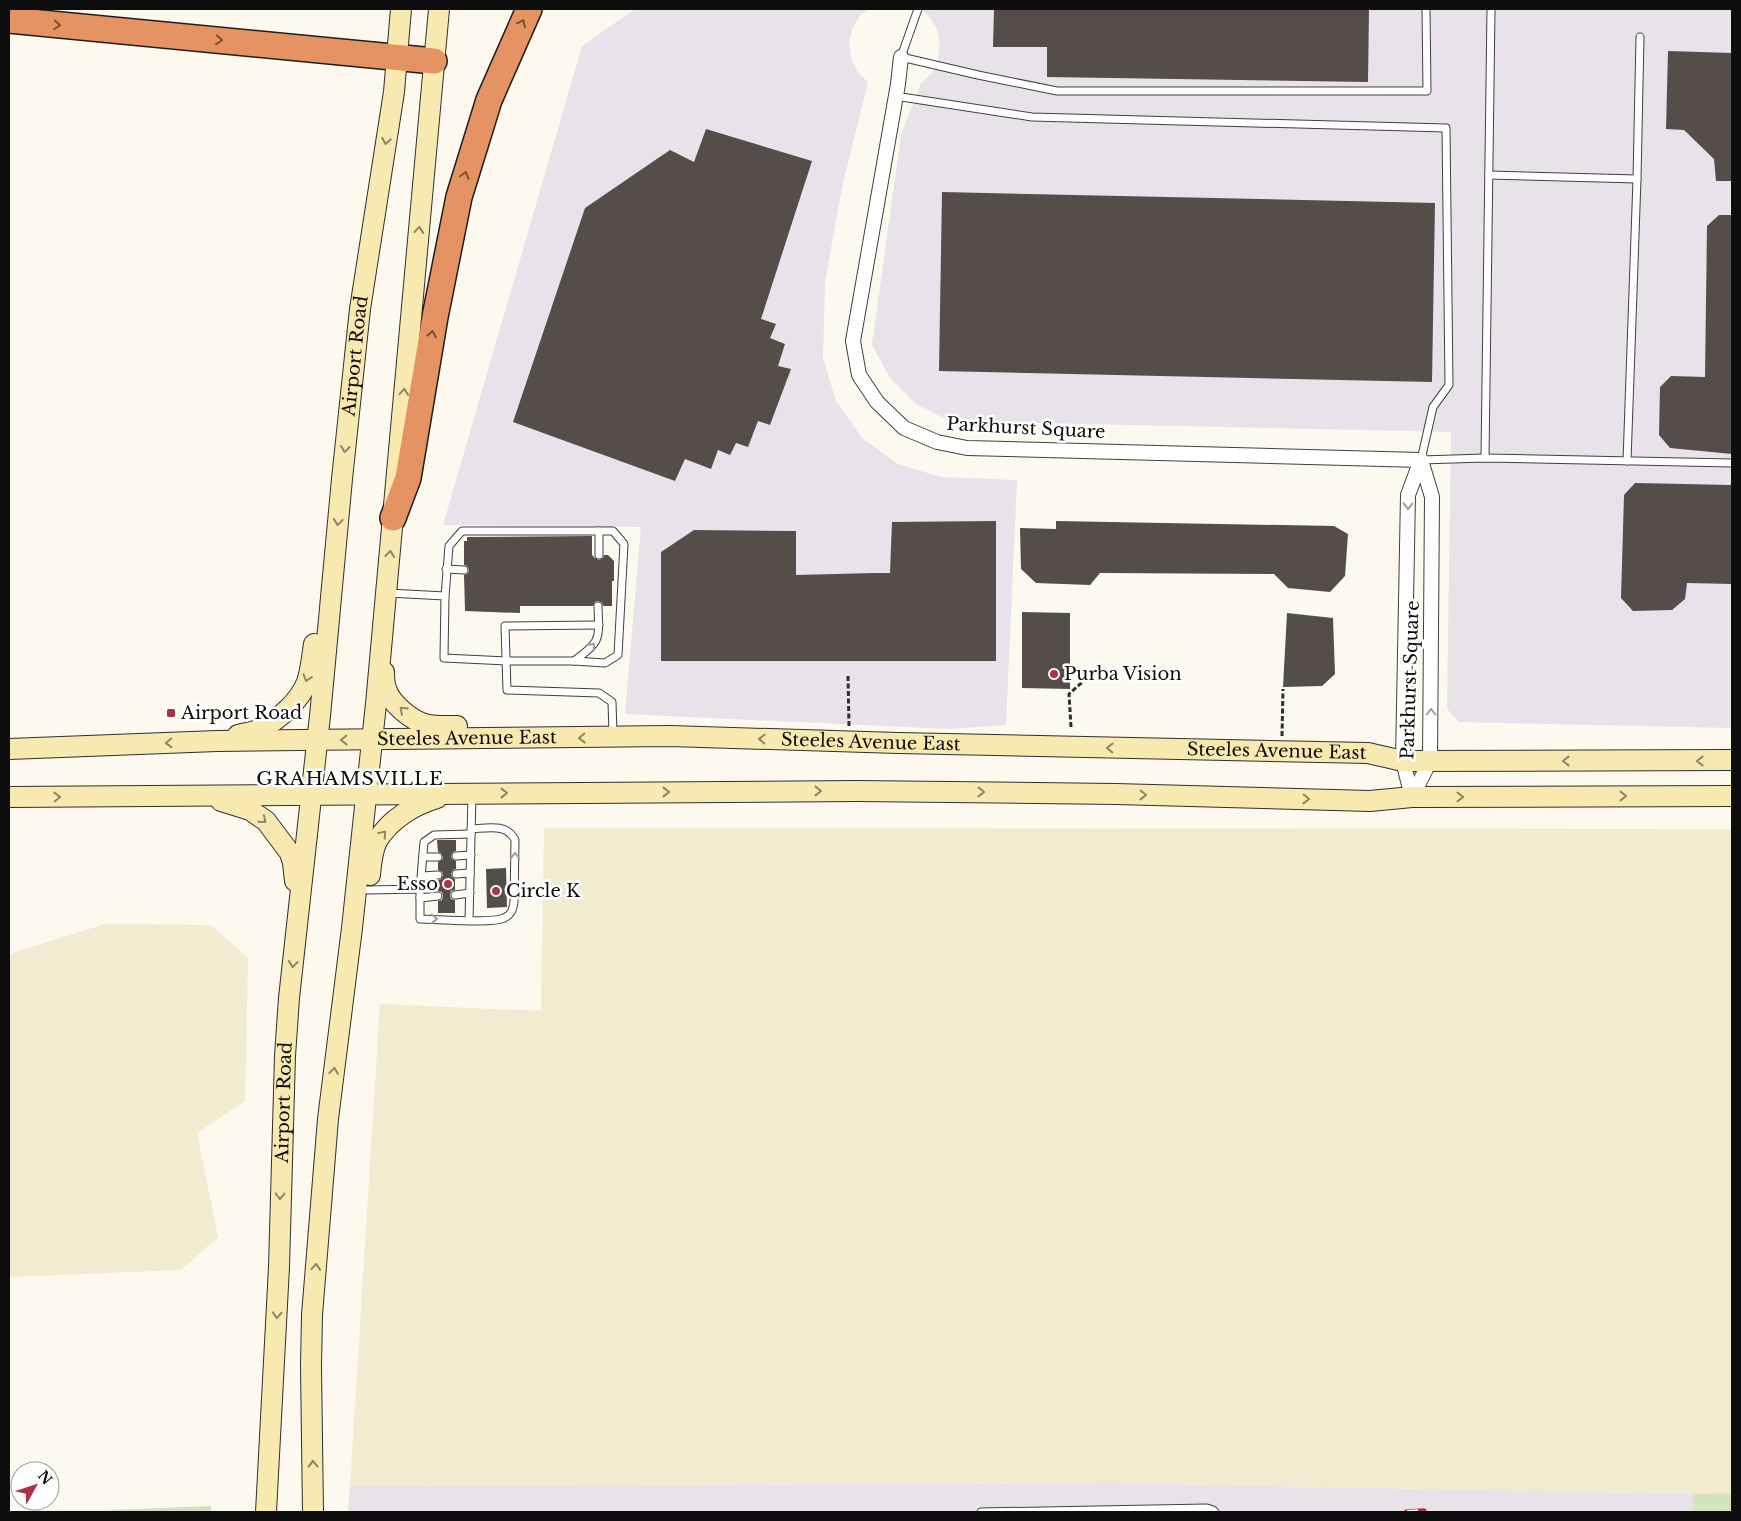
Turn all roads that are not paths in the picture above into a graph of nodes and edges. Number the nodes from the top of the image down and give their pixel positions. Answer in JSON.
{"nodes":[{"id":1,"x":401,"y":9,"type":"edge"},
{"id":2,"x":439,"y":9,"type":"edge"},
{"id":3,"x":529,"y":9,"type":"edge"},
{"id":4,"x":918,"y":9,"type":"edge"},
{"id":5,"x":1426,"y":9,"type":"edge"},
{"id":6,"x":1491,"y":9,"type":"edge"},
{"id":7,"x":9,"y":20,"type":"edge"},
{"id":8,"x":1640,"y":37,"type":"dead end"},
{"id":9,"x":397,"y":57,"type":"junction"},
{"id":10,"x":901,"y":57,"type":"junction"},
{"id":11,"x":434,"y":61,"type":"junction"},
{"id":12,"x":895,"y":96,"type":"junction"},
{"id":13,"x":1489,"y":175,"type":"junction"},
{"id":14,"x":1637,"y":179,"type":"junction"},
{"id":15,"x":1485,"y":458,"type":"junction"},
{"id":16,"x":1421,"y":460,"type":"junction"},
{"id":17,"x":1628,"y":461,"type":"junction"},
{"id":18,"x":1732,"y":463,"type":"edge"},
{"id":19,"x":393,"y":518,"type":"junction"},
{"id":20,"x":598,"y":531,"type":"junction"},
{"id":21,"x":599,"y":555,"type":"dead end"},
{"id":22,"x":334,"y":564,"type":"junction"},
{"id":23,"x":446,"y":569,"type":"junction"},
{"id":24,"x":464,"y":570,"type":"dead end"},
{"id":25,"x":386,"y":593,"type":"junction"},
{"id":26,"x":445,"y":596,"type":"junction"},
{"id":27,"x":598,"y":606,"type":"dead end"},
{"id":28,"x":599,"y":625,"type":"junction"},
{"id":29,"x":382,"y":637,"type":"junction"},
{"id":30,"x":574,"y":661,"type":"junction"},
{"id":31,"x":507,"y":662,"type":"junction"},
{"id":32,"x":613,"y":737,"type":"junction"},
{"id":33,"x":496,"y":739,"type":"junction"},
{"id":34,"x":317,"y":740,"type":"junction"},
{"id":35,"x":372,"y":740,"type":"junction"},
{"id":36,"x":217,"y":741,"type":"junction"},
{"id":37,"x":9,"y":749,"type":"edge"},
{"id":38,"x":1732,"y":760,"type":"edge"},
{"id":39,"x":1403,"y":761,"type":"junction"},
{"id":40,"x":1430,"y":761,"type":"junction"},
{"id":41,"x":464,"y":793,"type":"junction"},
{"id":42,"x":312,"y":794,"type":"junction"},
{"id":43,"x":366,"y":794,"type":"junction"},
{"id":44,"x":202,"y":796,"type":"junction"},
{"id":45,"x":1732,"y":796,"type":"edge"},
{"id":46,"x":9,"y":797,"type":"edge"},
{"id":47,"x":1412,"y":797,"type":"junction"},
{"id":48,"x":471,"y":831,"type":"junction"},
{"id":49,"x":471,"y":855,"type":"junction"},
{"id":50,"x":456,"y":856,"type":"dead end"},
{"id":51,"x":438,"y":857,"type":"dead end"},
{"id":52,"x":423,"y":858,"type":"junction"},
{"id":53,"x":470,"y":873,"type":"junction"},
{"id":54,"x":456,"y":874,"type":"dead end"},
{"id":55,"x":438,"y":875,"type":"dead end"},
{"id":56,"x":422,"y":876,"type":"junction"},
{"id":57,"x":420,"y":889,"type":"junction"},
{"id":58,"x":368,"y":890,"type":"junction"},
{"id":59,"x":470,"y":893,"type":"junction"},
{"id":60,"x":455,"y":895,"type":"dead end"},
{"id":61,"x":438,"y":896,"type":"dead end"},
{"id":62,"x":420,"y":898,"type":"junction"},
{"id":63,"x":298,"y":915,"type":"junction"},
{"id":64,"x":469,"y":920,"type":"junction"},
{"id":65,"x":352,"y":928,"type":"junction"},
{"id":66,"x":266,"y":1512,"type":"edge"},
{"id":67,"x":313,"y":1512,"type":"edge"},
{"id":68,"x":981,"y":1512,"type":"edge"},
{"id":69,"x":1215,"y":1512,"type":"edge"}],
"edges":[{"from":1,"to":9,"type":"main road","name":"Airport Road"},
{"from":2,"to":11,"type":"main road"},
{"from":19,"to":3,"type":"highway","one_way":true},
{"from":4,"to":10,"type":"lane"},
{"from":5,"to":10,"type":"lane"},
{"from":6,"to":13,"type":"lane"},
{"from":7,"to":9,"type":"highway","one_way":true},
{"from":8,"to":14,"type":"lane"},
{"from":9,"to":11,"type":"highway"},
{"from":9,"to":22,"type":"main road","name":"Airport Road","one_way":true},
{"from":10,"to":12,"type":"street","name":"Parkhurst Square"},
{"from":19,"to":11,"type":"main road","one_way":true},
{"from":12,"to":16,"type":"street","name":"Parkhurst Square"},
{"from":12,"to":16,"type":"lane"},
{"from":13,"to":14,"type":"lane"},
{"from":13,"to":15,"type":"lane"},
{"from":14,"to":17,"type":"lane"},
{"from":15,"to":16,"type":"lane"},
{"from":15,"to":17,"type":"lane"},
{"from":16,"to":39,"type":"street","name":"Parkhurst Square","one_way":true},
{"from":40,"to":16,"type":"street","name":"Parkhurst Square","one_way":true},
{"from":17,"to":18,"type":"lane"},
{"from":25,"to":19,"type":"main road","one_way":true},
{"from":20,"to":21,"type":"lane"},
{"from":20,"to":23,"type":"lane"},
{"from":20,"to":30,"type":"lane"},
{"from":22,"to":34,"type":"main road","name":"Airport Road"},
{"from":22,"to":36,"type":"main road","one_way":true},
{"from":23,"to":24,"type":"lane"},
{"from":23,"to":26,"type":"lane"},
{"from":25,"to":26,"type":"lane"},
{"from":25,"to":29,"type":"main road"},
{"from":26,"to":31,"type":"lane"},
{"from":27,"to":28,"type":"lane"},
{"from":30,"to":28,"type":"lane","one_way":true},
{"from":28,"to":31,"type":"lane"},
{"from":33,"to":29,"type":"main road","one_way":true},
{"from":29,"to":35,"type":"main road"},
{"from":30,"to":31,"type":"lane"},
{"from":31,"to":32,"type":"lane"},
{"from":32,"to":33,"type":"main road","name":"Steeles Avenue East","one_way":true},
{"from":39,"to":32,"type":"main road","name":"Steeles Avenue East","one_way":true},
{"from":33,"to":35,"type":"main road","name":"Steeles Avenue East"},
{"from":35,"to":34,"type":"main road","name":"Steeles Avenue East","one_way":true},
{"from":34,"to":36,"type":"main road","name":"Steeles Avenue East"},
{"from":34,"to":42,"type":"main road","name":"Airport Road"},
{"from":35,"to":43,"type":"main road"},
{"from":36,"to":37,"type":"main road","name":"Steeles Avenue East","one_way":true},
{"from":38,"to":40,"type":"main road","name":"Steeles Avenue East","one_way":true},
{"from":39,"to":40,"type":"main road","name":"Steeles Avenue East"},
{"from":39,"to":47,"type":"street","name":"Parkhurst Square"},
{"from":40,"to":47,"type":"street","name":"Parkhurst Square"},
{"from":41,"to":43,"type":"main road"},
{"from":41,"to":47,"type":"main road","one_way":true},
{"from":41,"to":48,"type":"lane"},
{"from":58,"to":41,"type":"main road","one_way":true},
{"from":42,"to":43,"type":"main road"},
{"from":42,"to":44,"type":"main road"},
{"from":42,"to":63,"type":"main road","name":"Airport Road"},
{"from":43,"to":65,"type":"main road"},
{"from":46,"to":44,"type":"main road","one_way":true},
{"from":44,"to":63,"type":"main road","one_way":true},
{"from":47,"to":45,"type":"main road","one_way":true},
{"from":48,"to":49,"type":"lane"},
{"from":48,"to":52,"type":"lane"},
{"from":64,"to":48,"type":"lane","one_way":true},
{"from":49,"to":50,"type":"lane"},
{"from":49,"to":53,"type":"lane"},
{"from":51,"to":52,"type":"lane"},
{"from":52,"to":56,"type":"lane"},
{"from":53,"to":54,"type":"lane"},
{"from":53,"to":59,"type":"lane"},
{"from":55,"to":56,"type":"lane"},
{"from":56,"to":57,"type":"lane"},
{"from":57,"to":58,"type":"lane"},
{"from":57,"to":62,"type":"lane"},
{"from":58,"to":65,"type":"main road"},
{"from":59,"to":60,"type":"lane"},
{"from":59,"to":64,"type":"lane"},
{"from":61,"to":62,"type":"lane"},
{"from":62,"to":64,"type":"lane","one_way":true},
{"from":63,"to":66,"type":"main road","name":"Airport Road","one_way":true},
{"from":67,"to":65,"type":"main road","one_way":true},
{"from":68,"to":69,"type":"lane"}]}
